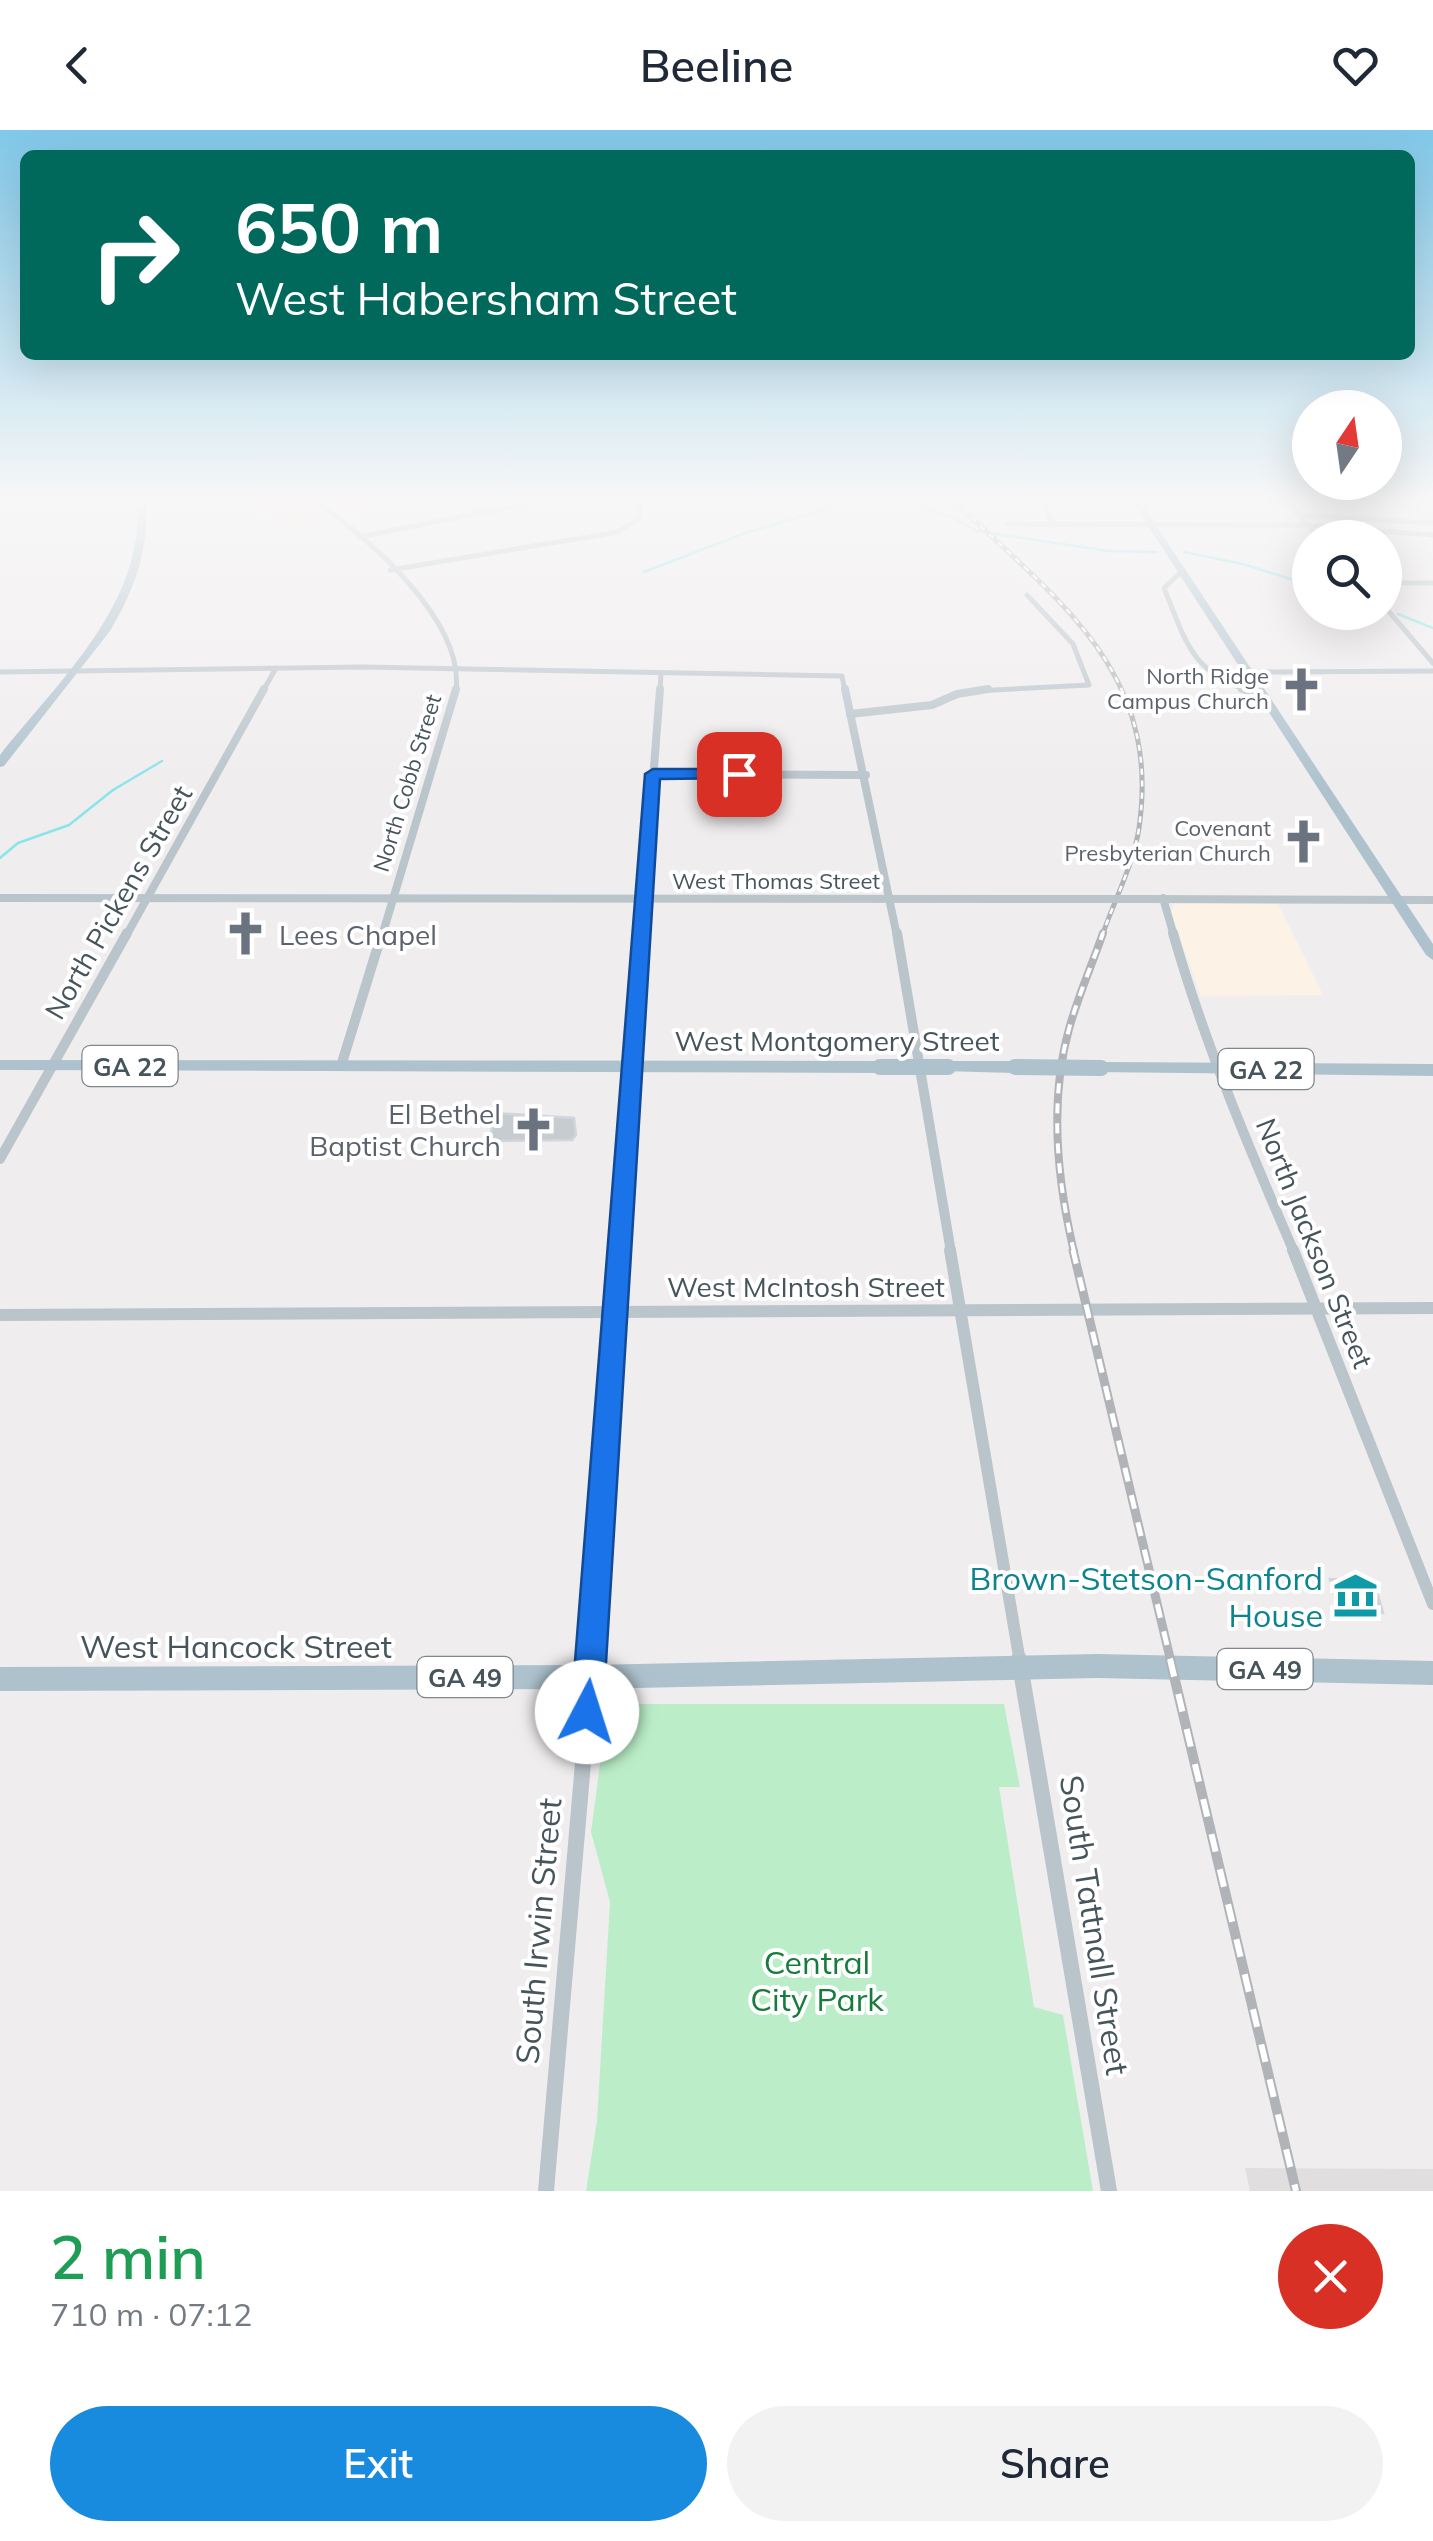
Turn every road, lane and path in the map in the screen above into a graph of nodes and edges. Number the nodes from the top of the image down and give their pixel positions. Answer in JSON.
{"nodes":[{"id":1,"x":124,"y":597,"type":"edge"},
{"id":2,"x":416,"y":597,"type":"edge"},
{"id":3,"x":1028,"y":597,"type":"edge"},
{"id":4,"x":1169,"y":597,"type":"edge"},
{"id":5,"x":1199,"y":597,"type":"edge"},
{"id":6,"x":1402,"y":627,"type":"edge"},
{"id":7,"x":1433,"y":664,"type":"edge"},
{"id":8,"x":276,"y":668,"type":"junction"},
{"id":9,"x":457,"y":668,"type":"junction"},
{"id":10,"x":74,"y":671,"type":"junction"},
{"id":11,"x":1433,"y":671,"type":"edge"},
{"id":12,"x":0,"y":672,"type":"edge"},
{"id":13,"x":1248,"y":672,"type":"junction"},
{"id":14,"x":661,"y":674,"type":"junction"},
{"id":15,"x":1264,"y":696,"type":"junction"},
{"id":16,"x":850,"y":714,"type":"junction"},
{"id":17,"x":0,"y":763,"type":"edge"},
{"id":18,"x":653,"y":774,"type":"junction"},
{"id":19,"x":866,"y":775,"type":"junction"},
{"id":20,"x":0,"y":898,"type":"edge"},
{"id":21,"x":1163,"y":898,"type":"junction"},
{"id":22,"x":148,"y":899,"type":"junction"},
{"id":23,"x":642,"y":899,"type":"junction"},
{"id":24,"x":891,"y":899,"type":"junction"},
{"id":25,"x":393,"y":900,"type":"junction"},
{"id":26,"x":1396,"y":900,"type":"junction"},
{"id":27,"x":1433,"y":900,"type":"edge"},
{"id":28,"x":1433,"y":956,"type":"edge"},
{"id":29,"x":0,"y":1065,"type":"edge"},
{"id":30,"x":52,"y":1066,"type":"junction"},
{"id":31,"x":341,"y":1066,"type":"junction"},
{"id":32,"x":630,"y":1067,"type":"junction"},
{"id":33,"x":1221,"y":1070,"type":"junction"},
{"id":34,"x":1433,"y":1070,"type":"edge"},
{"id":35,"x":0,"y":1159,"type":"edge"},
{"id":36,"x":1318,"y":1308,"type":"junction"},
{"id":37,"x":1433,"y":1308,"type":"edge"},
{"id":38,"x":959,"y":1310,"type":"junction"},
{"id":39,"x":613,"y":1312,"type":"junction"},
{"id":40,"x":0,"y":1315,"type":"edge"},
{"id":41,"x":1433,"y":1604,"type":"edge"},
{"id":42,"x":1021,"y":1668,"type":"junction"},
{"id":43,"x":1433,"y":1673,"type":"edge"},
{"id":44,"x":590,"y":1677,"type":"junction"},
{"id":45,"x":0,"y":1679,"type":"edge"},
{"id":46,"x":546,"y":2191,"type":"edge"},
{"id":47,"x":1109,"y":2191,"type":"edge"}],
"edges":[{"from":1,"to":10,"type":"main road"},
{"from":2,"to":9,"type":"street","name":"North Cobb Street"},
{"from":3,"to":16,"type":"street"},
{"from":4,"to":15,"type":"street"},
{"from":5,"to":13,"type":"main road"},
{"from":6,"to":7,"type":"street"},
{"from":8,"to":9,"type":"street"},
{"from":8,"to":10,"type":"street"},
{"from":8,"to":22,"type":"street","name":"North Pickens Street"},
{"from":9,"to":14,"type":"street"},
{"from":9,"to":25,"type":"street","name":"North Cobb Street"},
{"from":10,"to":12,"type":"street"},
{"from":10,"to":17,"type":"main road"},
{"from":11,"to":13,"type":"street"},
{"from":13,"to":15,"type":"main road"},
{"from":14,"to":16,"type":"street","name":"South Tattnall Street"},
{"from":14,"to":18,"type":"street","name":"South Irwin Street"},
{"from":15,"to":26,"type":"main road"},
{"from":16,"to":19,"type":"street","name":"South Tattnall Street"},
{"from":18,"to":19,"type":"street"},
{"from":18,"to":23,"type":"street","name":"South Irwin Street"},
{"from":19,"to":24,"type":"street","name":"South Tattnall Street"},
{"from":20,"to":22,"type":"street","name":"West Thomas Street"},
{"from":21,"to":24,"type":"street","name":"West Thomas Street","bridge":true},
{"from":21,"to":26,"type":"street","name":"West Thomas Street"},
{"from":21,"to":33,"type":"street","name":"North Jackson Street"},
{"from":22,"to":25,"type":"street","name":"West Thomas Street"},
{"from":22,"to":30,"type":"street","name":"North Pickens Street"},
{"from":23,"to":24,"type":"street","name":"West Thomas Street"},
{"from":23,"to":25,"type":"street","name":"West Thomas Street"},
{"from":23,"to":32,"type":"street","name":"South Irwin Street"},
{"from":24,"to":38,"type":"street","name":"South Tattnall Street"},
{"from":25,"to":31,"type":"street","name":"North Cobb Street"},
{"from":26,"to":27,"type":"street","name":"West Thomas Street"},
{"from":26,"to":28,"type":"main road"},
{"from":29,"to":30,"type":"main road","name":"West Montgomery Street","number":"GA 22"},
{"from":30,"to":31,"type":"main road","name":"West Montgomery Street","number":"GA 22"},
{"from":30,"to":35,"type":"street","name":"North Pickens Street"},
{"from":31,"to":32,"type":"main road","name":"West Montgomery Street","number":"GA 22"},
{"from":32,"to":33,"type":"main road","name":"West Montgomery Street","number":"GA 22","bridge":true},
{"from":32,"to":39,"type":"street","name":"South Irwin Street"},
{"from":33,"to":34,"type":"main road","name":"West Montgomery Street","number":"GA 22"},
{"from":33,"to":36,"type":"street","name":"North Jackson Street"},
{"from":36,"to":37,"type":"street","name":"West McIntosh Street"},
{"from":36,"to":38,"type":"street","name":"West McIntosh Street"},
{"from":36,"to":41,"type":"street","name":"North Jackson Street"},
{"from":38,"to":39,"type":"street","name":"West McIntosh Street"},
{"from":38,"to":42,"type":"street","name":"South Tattnall Street"},
{"from":39,"to":40,"type":"street","name":"West McIntosh Street"},
{"from":39,"to":44,"type":"street","name":"South Irwin Street"},
{"from":42,"to":43,"type":"main road","name":"West Hancock Street","number":"GA 49"},
{"from":42,"to":44,"type":"main road","name":"West Hancock Street","number":"GA 49"},
{"from":42,"to":47,"type":"street","name":"South Tattnall Street"},
{"from":44,"to":45,"type":"main road","name":"West Hancock Street","number":"GA 49"},
{"from":44,"to":46,"type":"street","name":"South Irwin Street"}]}
